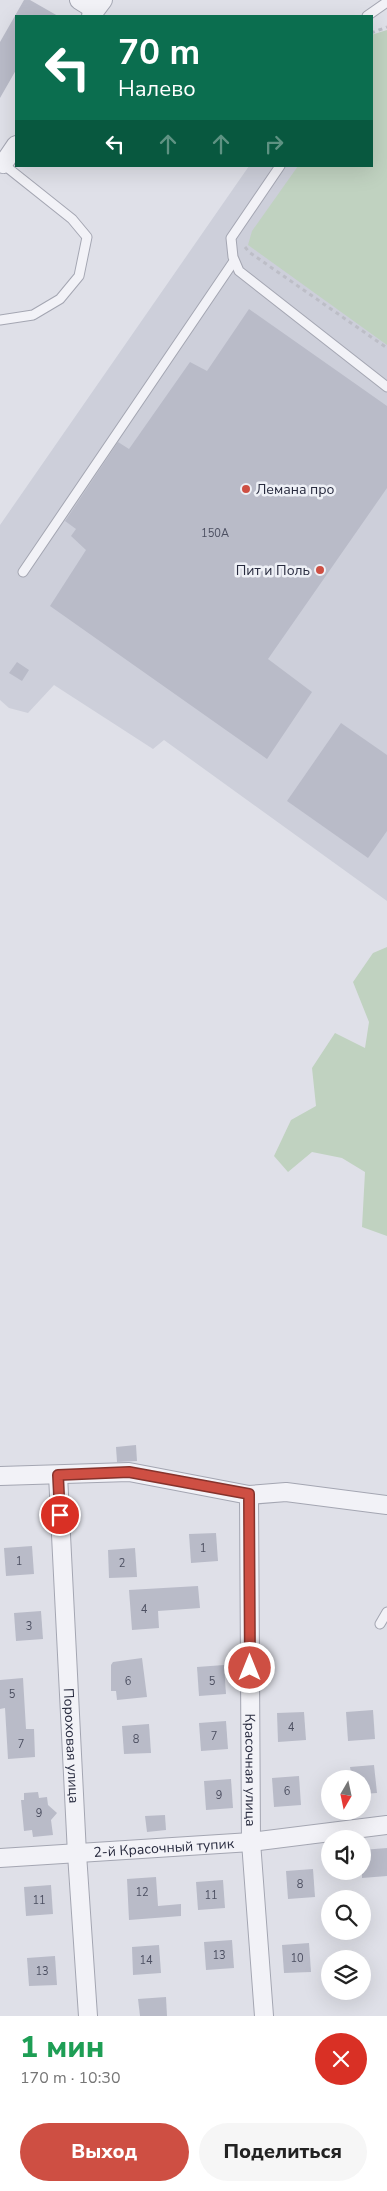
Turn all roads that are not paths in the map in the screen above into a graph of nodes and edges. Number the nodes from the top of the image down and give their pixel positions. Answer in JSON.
{"nodes":[{"id":1,"x":79,"y":0,"type":"edge"},
{"id":2,"x":387,"y":2,"type":"edge"},
{"id":3,"x":96,"y":9,"type":"edge"},
{"id":4,"x":368,"y":15,"type":"edge"},
{"id":5,"x":15,"y":147,"type":"edge"},
{"id":6,"x":1,"y":163,"type":"edge"},
{"id":7,"x":279,"y":167,"type":"edge"},
{"id":8,"x":234,"y":261,"type":"junction"},
{"id":9,"x":0,"y":320,"type":"edge"},
{"id":10,"x":387,"y":387,"type":"edge"},
{"id":11,"x":23,"y":572,"type":"dead end"},
{"id":12,"x":58,"y":1475,"type":"junction"},
{"id":13,"x":0,"y":1476,"type":"edge"},
{"id":14,"x":249,"y":1494,"type":"junction"},
{"id":15,"x":387,"y":1505,"type":"edge"},
{"id":16,"x":387,"y":1612,"type":"edge"},
{"id":17,"x":380,"y":1624,"type":"dead end"},
{"id":18,"x":387,"y":1825,"type":"edge"},
{"id":19,"x":251,"y":1842,"type":"junction"},
{"id":20,"x":77,"y":1854,"type":"junction"},
{"id":21,"x":0,"y":1858,"type":"edge"},
{"id":22,"x":88,"y":2016,"type":"edge"},
{"id":23,"x":264,"y":2016,"type":"edge"}],
"edges":[{"from":1,"to":3,"type":"street"},
{"from":2,"to":4,"type":"lane"},
{"from":5,"to":6,"type":"street"},
{"from":6,"to":9,"type":"lane"},
{"from":7,"to":8,"type":"lane"},
{"from":8,"to":10,"type":"lane"},
{"from":8,"to":11,"type":"lane"},
{"from":12,"to":13,"type":"street"},
{"from":12,"to":14,"type":"street"},
{"from":12,"to":20,"type":"street","name":"Пороховая улица"},
{"from":14,"to":15,"type":"street"},
{"from":14,"to":19,"type":"street","name":"Красочная улица"},
{"from":16,"to":17,"type":"lane"},
{"from":18,"to":19,"type":"street","name":"2-й Красочный тупик"},
{"from":19,"to":20,"type":"street","name":"2-й Красочный тупик"},
{"from":19,"to":23,"type":"street","name":"Красочная улица"},
{"from":20,"to":21,"type":"street","name":"2-й Красочный тупик"},
{"from":20,"to":22,"type":"street","name":"Пороховая улица"}]}
